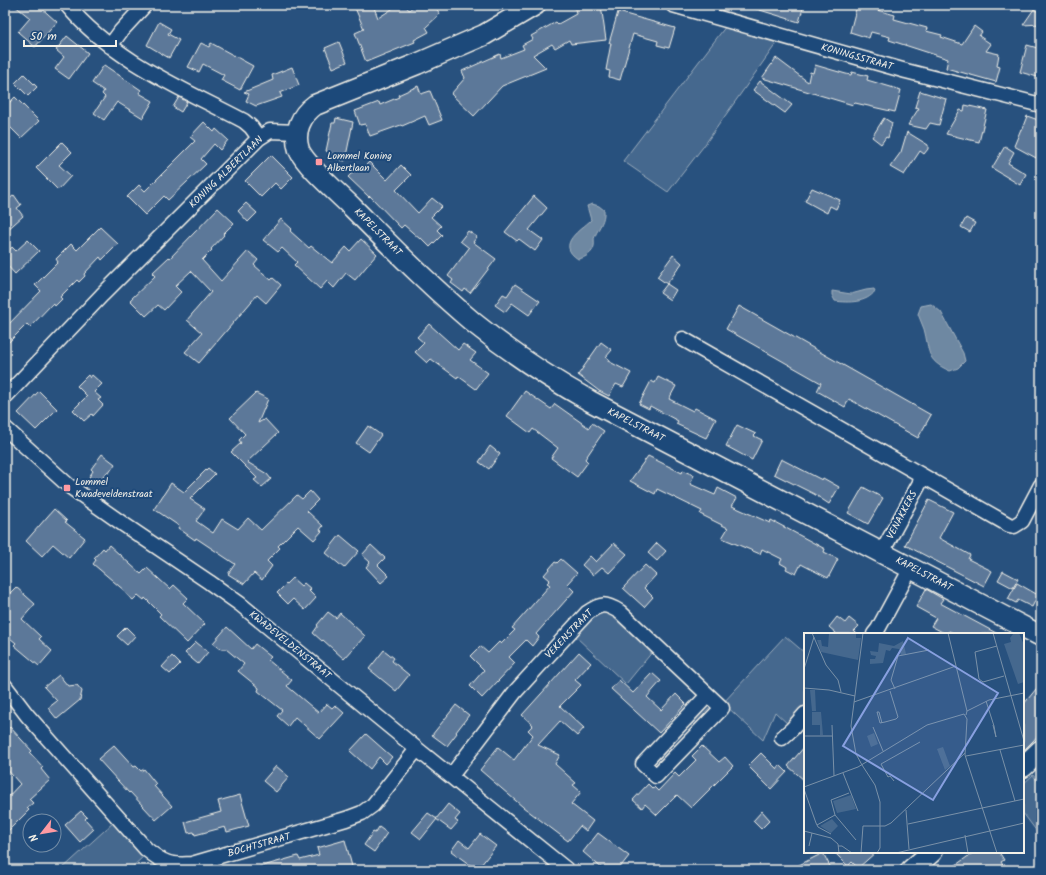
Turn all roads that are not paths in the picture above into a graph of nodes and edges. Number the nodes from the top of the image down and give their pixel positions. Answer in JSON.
{"nodes":[{"id":1,"x":67,"y":5,"type":"edge"},
{"id":2,"x":145,"y":5,"type":"edge"},
{"id":3,"x":534,"y":5,"type":"edge"},
{"id":4,"x":673,"y":5,"type":"edge"},
{"id":5,"x":110,"y":46,"type":"junction"},
{"id":6,"x":1041,"y":105,"type":"edge"},
{"id":7,"x":298,"y":132,"type":"junction"},
{"id":8,"x":259,"y":138,"type":"junction"},
{"id":9,"x":683,"y":339,"type":"dead end"},
{"id":10,"x":5,"y":397,"type":"edge"},
{"id":11,"x":5,"y":428,"type":"edge"},
{"id":12,"x":923,"y":477,"type":"junction"},
{"id":13,"x":1041,"y":485,"type":"edge"},
{"id":14,"x":882,"y":552,"type":"junction"},
{"id":15,"x":911,"y":568,"type":"junction"},
{"id":16,"x":875,"y":633,"type":"edge"},
{"id":17,"x":1041,"y":636,"type":"edge"},
{"id":18,"x":5,"y":686,"type":"edge"},
{"id":19,"x":708,"y":695,"type":"junction"},
{"id":20,"x":804,"y":715,"type":"edge"},
{"id":21,"x":782,"y":738,"type":"dead end"},
{"id":22,"x":417,"y":749,"type":"junction"},
{"id":23,"x":1041,"y":750,"type":"edge"},
{"id":24,"x":1024,"y":766,"type":"edge"},
{"id":25,"x":451,"y":776,"type":"junction"},
{"id":26,"x":931,"y":853,"type":"edge"},
{"id":27,"x":567,"y":870,"type":"edge"},
{"id":28,"x":911,"y":870,"type":"edge"}],
"edges":[{"from":1,"to":5,"type":"street"},
{"from":2,"to":5,"type":"street"},
{"from":3,"to":7,"type":"main road"},
{"from":4,"to":6,"type":"street","name":"KONINGSSTRAAT"},
{"from":5,"to":8,"type":"street"},
{"from":7,"to":8,"type":"street","name":"KONING ALBERTLAAN"},
{"from":7,"to":14,"type":"main road","name":"KAPELSTRAAT"},
{"from":8,"to":10,"type":"street","name":"KONING ALBERTLAAN"},
{"from":9,"to":12,"type":"street"},
{"from":11,"to":22,"type":"street","name":"KWADEVELDENSTRAAT"},
{"from":12,"to":13,"type":"street"},
{"from":12,"to":14,"type":"street","name":"VENAKKERS"},
{"from":14,"to":15,"type":"main road","name":"KAPELSTRAAT"},
{"from":15,"to":16,"type":"street"},
{"from":15,"to":17,"type":"main road","name":"KAPELSTRAAT"},
{"from":18,"to":22,"type":"street","name":"BOCHTSTRAAT"},
{"from":19,"to":19,"type":"street","name":"VEKENSTRAAT"},
{"from":19,"to":25,"type":"street","name":"VEKENSTRAAT"},
{"from":20,"to":21,"type":"street"},
{"from":22,"to":25,"type":"street","name":"KWADEVELDENSTRAAT"},
{"from":23,"to":24,"type":"main road"},
{"from":25,"to":27,"type":"street","name":"KWADEVELDENSTRAAT"},
{"from":26,"to":28,"type":"main road"}]}
